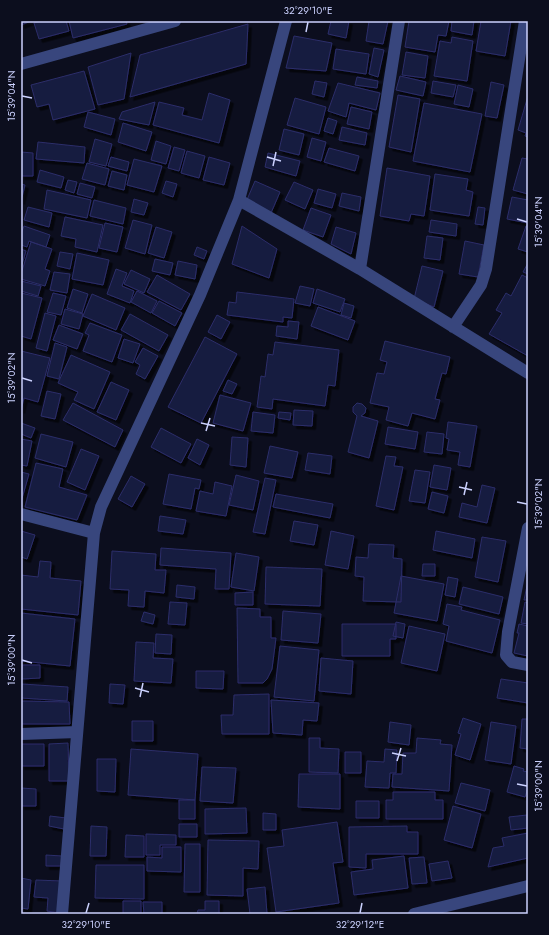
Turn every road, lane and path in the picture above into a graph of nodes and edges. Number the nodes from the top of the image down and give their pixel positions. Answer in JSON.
{"nodes":[{"id":1,"x":175,"y":21,"type":"edge"},
{"id":2,"x":286,"y":21,"type":"edge"},
{"id":3,"x":399,"y":21,"type":"edge"},
{"id":4,"x":525,"y":21,"type":"edge"},
{"id":5,"x":21,"y":64,"type":"edge"},
{"id":6,"x":239,"y":200,"type":"junction"},
{"id":7,"x":360,"y":269,"type":"junction"},
{"id":8,"x":453,"y":327,"type":"junction"},
{"id":9,"x":528,"y":373,"type":"edge"},
{"id":10,"x":21,"y":514,"type":"edge"},
{"id":11,"x":528,"y":528,"type":"edge"},
{"id":12,"x":94,"y":533,"type":"junction"},
{"id":13,"x":528,"y":665,"type":"edge"},
{"id":14,"x":77,"y":732,"type":"junction"},
{"id":15,"x":21,"y":734,"type":"edge"},
{"id":16,"x":528,"y":886,"type":"edge"},
{"id":17,"x":62,"y":914,"type":"edge"},
{"id":18,"x":414,"y":914,"type":"edge"}],
"edges":[{"from":1,"to":5,"type":"street"},
{"from":2,"to":6,"type":"street"},
{"from":3,"to":7,"type":"street"},
{"from":4,"to":8,"type":"street"},
{"from":6,"to":7,"type":"street"},
{"from":6,"to":12,"type":"street"},
{"from":7,"to":8,"type":"street"},
{"from":8,"to":9,"type":"street"},
{"from":10,"to":12,"type":"street"},
{"from":11,"to":13,"type":"street"},
{"from":12,"to":14,"type":"street"},
{"from":14,"to":15,"type":"street"},
{"from":14,"to":17,"type":"street"},
{"from":16,"to":18,"type":"street"}]}
